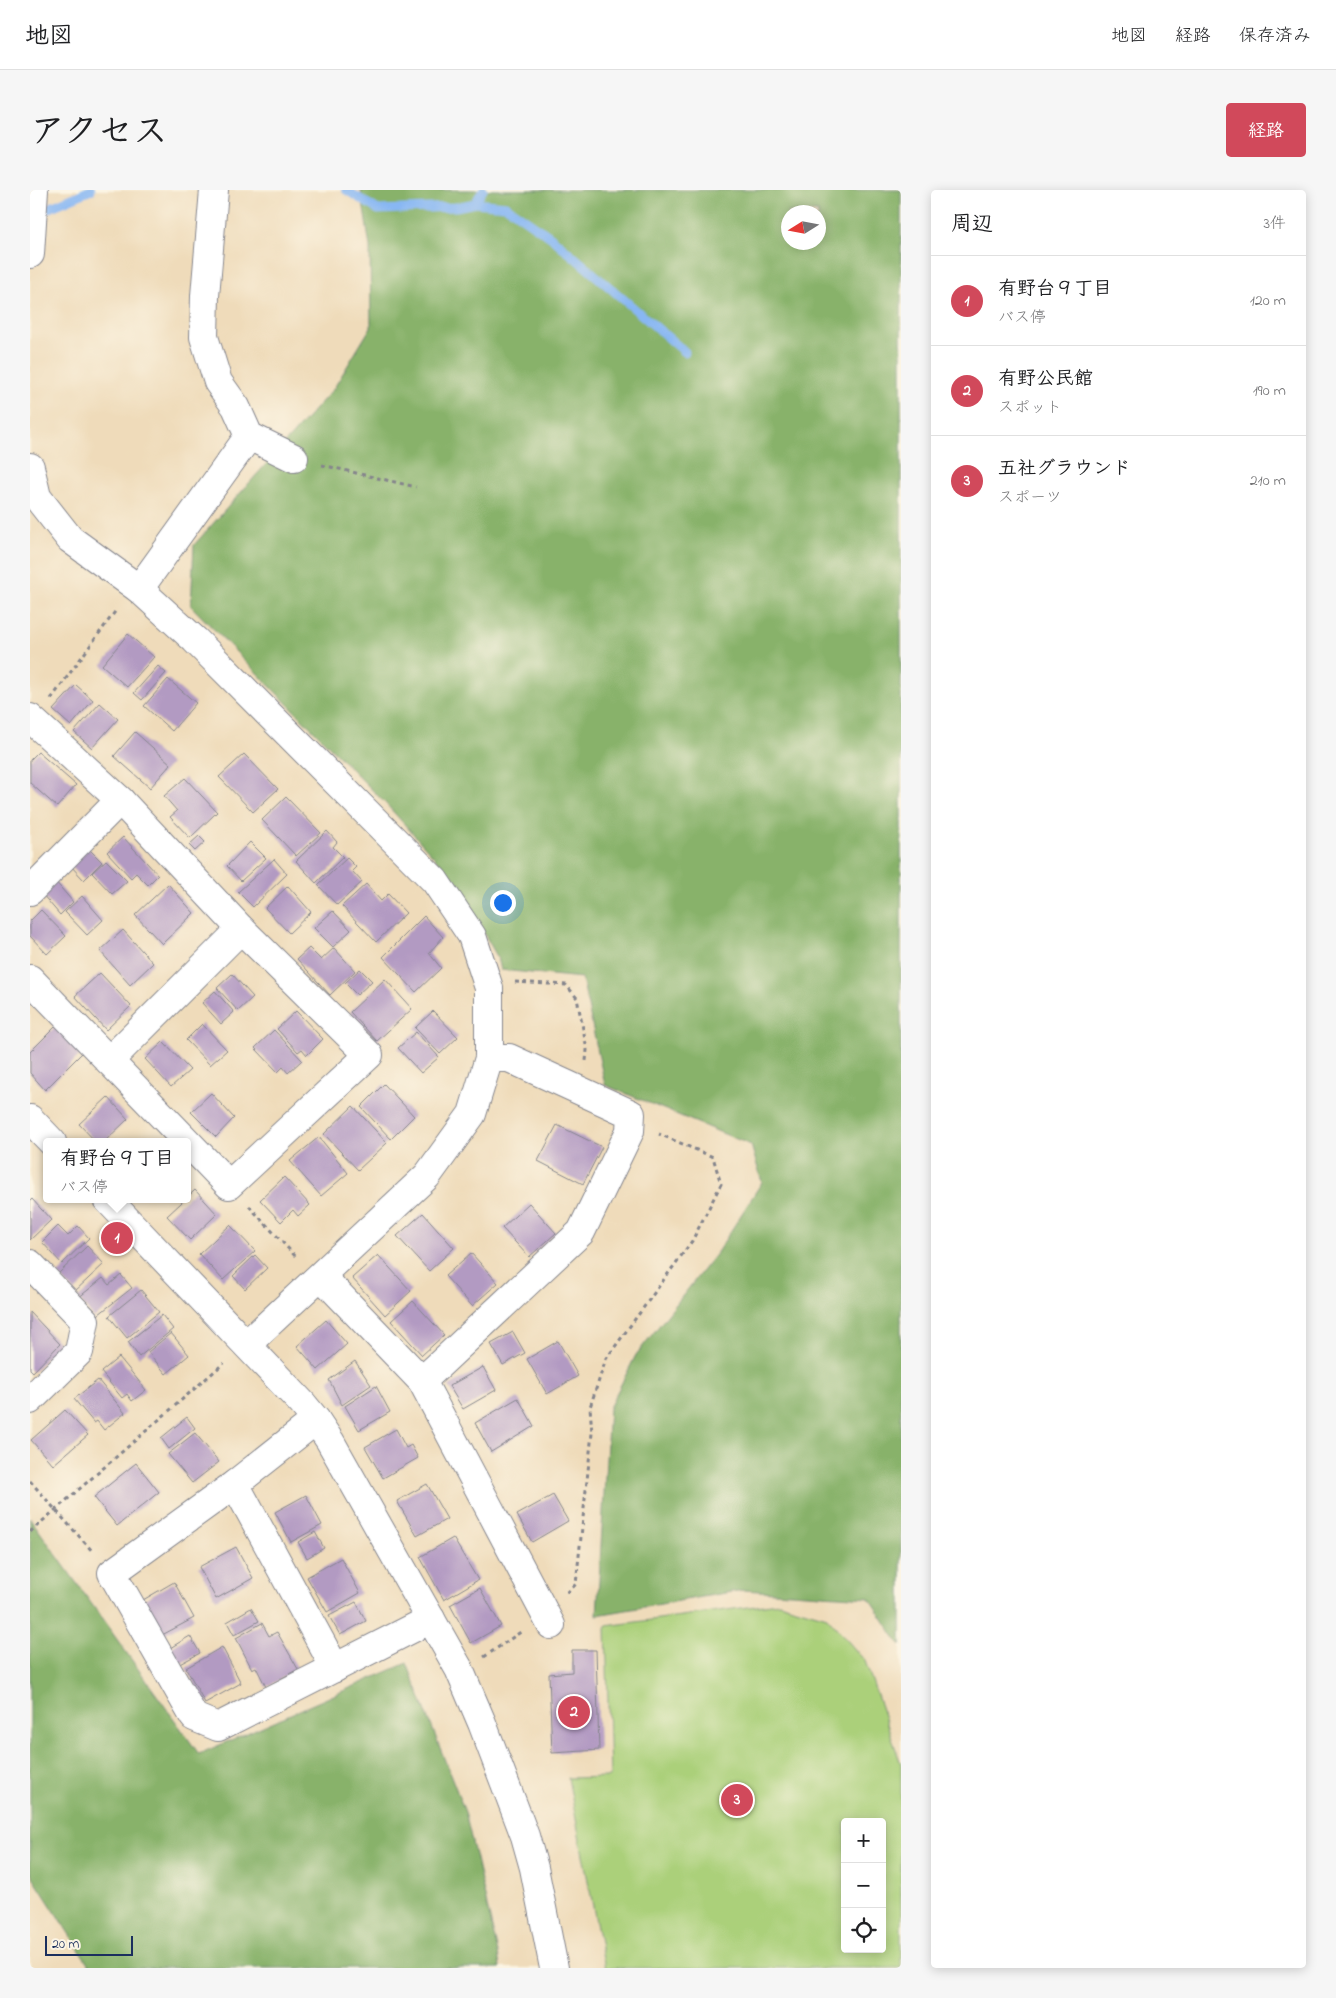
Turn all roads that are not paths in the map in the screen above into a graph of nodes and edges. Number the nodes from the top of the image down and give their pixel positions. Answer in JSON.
{"nodes":[{"id":1,"x":214,"y":190,"type":"edge"},
{"id":2,"x":38,"y":192,"type":"edge"},
{"id":3,"x":30,"y":254,"type":"edge"},
{"id":4,"x":249,"y":436,"type":"junction"},
{"id":5,"x":294,"y":458,"type":"road end"},
{"id":6,"x":30,"y":467,"type":"edge"},
{"id":7,"x":139,"y":589,"type":"junction"},
{"id":8,"x":31,"y":722,"type":"edge"},
{"id":9,"x":120,"y":800,"type":"junction"},
{"id":10,"x":30,"y":891,"type":"edge"},
{"id":11,"x":240,"y":929,"type":"junction"},
{"id":12,"x":30,"y":979,"type":"edge"},
{"id":13,"x":490,"y":1058,"type":"junction"},
{"id":14,"x":109,"y":1061,"type":"junction"},
{"id":15,"x":30,"y":1119,"type":"edge"},
{"id":16,"x":48,"y":1138,"type":"edge"},
{"id":17,"x":183,"y":1138,"type":"edge"},
{"id":18,"x":191,"y":1146,"type":"edge"},
{"id":19,"x":110,"y":1203,"type":"edge"},
{"id":20,"x":30,"y":1264,"type":"edge"},
{"id":21,"x":321,"y":1276,"type":"junction"},
{"id":22,"x":237,"y":1352,"type":"junction"},
{"id":23,"x":422,"y":1381,"type":"junction"},
{"id":24,"x":30,"y":1400,"type":"edge"},
{"id":25,"x":316,"y":1420,"type":"junction"},
{"id":26,"x":235,"y":1484,"type":"junction"},
{"id":27,"x":431,"y":1619,"type":"junction"},
{"id":28,"x":548,"y":1620,"type":"road end"},
{"id":29,"x":335,"y":1668,"type":"junction"},
{"id":30,"x":554,"y":1968,"type":"edge"}],
"edges":[{"from":1,"to":4,"type":"street"},
{"from":2,"to":3,"type":"street"},
{"from":4,"to":5,"type":"street"},
{"from":4,"to":7,"type":"street"},
{"from":6,"to":7,"type":"street"},
{"from":7,"to":13,"type":"street"},
{"from":8,"to":9,"type":"street"},
{"from":9,"to":10,"type":"street"},
{"from":9,"to":11,"type":"street"},
{"from":11,"to":14,"type":"street"},
{"from":11,"to":18,"type":"street"},
{"from":12,"to":14,"type":"street"},
{"from":13,"to":21,"type":"street"},
{"from":13,"to":23,"type":"street"},
{"from":14,"to":17,"type":"street"},
{"from":15,"to":16,"type":"street"},
{"from":19,"to":22,"type":"street"},
{"from":20,"to":24,"type":"street"},
{"from":21,"to":22,"type":"street"},
{"from":21,"to":23,"type":"street"},
{"from":22,"to":25,"type":"street"},
{"from":23,"to":28,"type":"street"},
{"from":25,"to":26,"type":"street"},
{"from":25,"to":27,"type":"street"},
{"from":26,"to":29,"type":"street"},
{"from":26,"to":29,"type":"street"},
{"from":27,"to":29,"type":"street"},
{"from":27,"to":30,"type":"street"}]}
